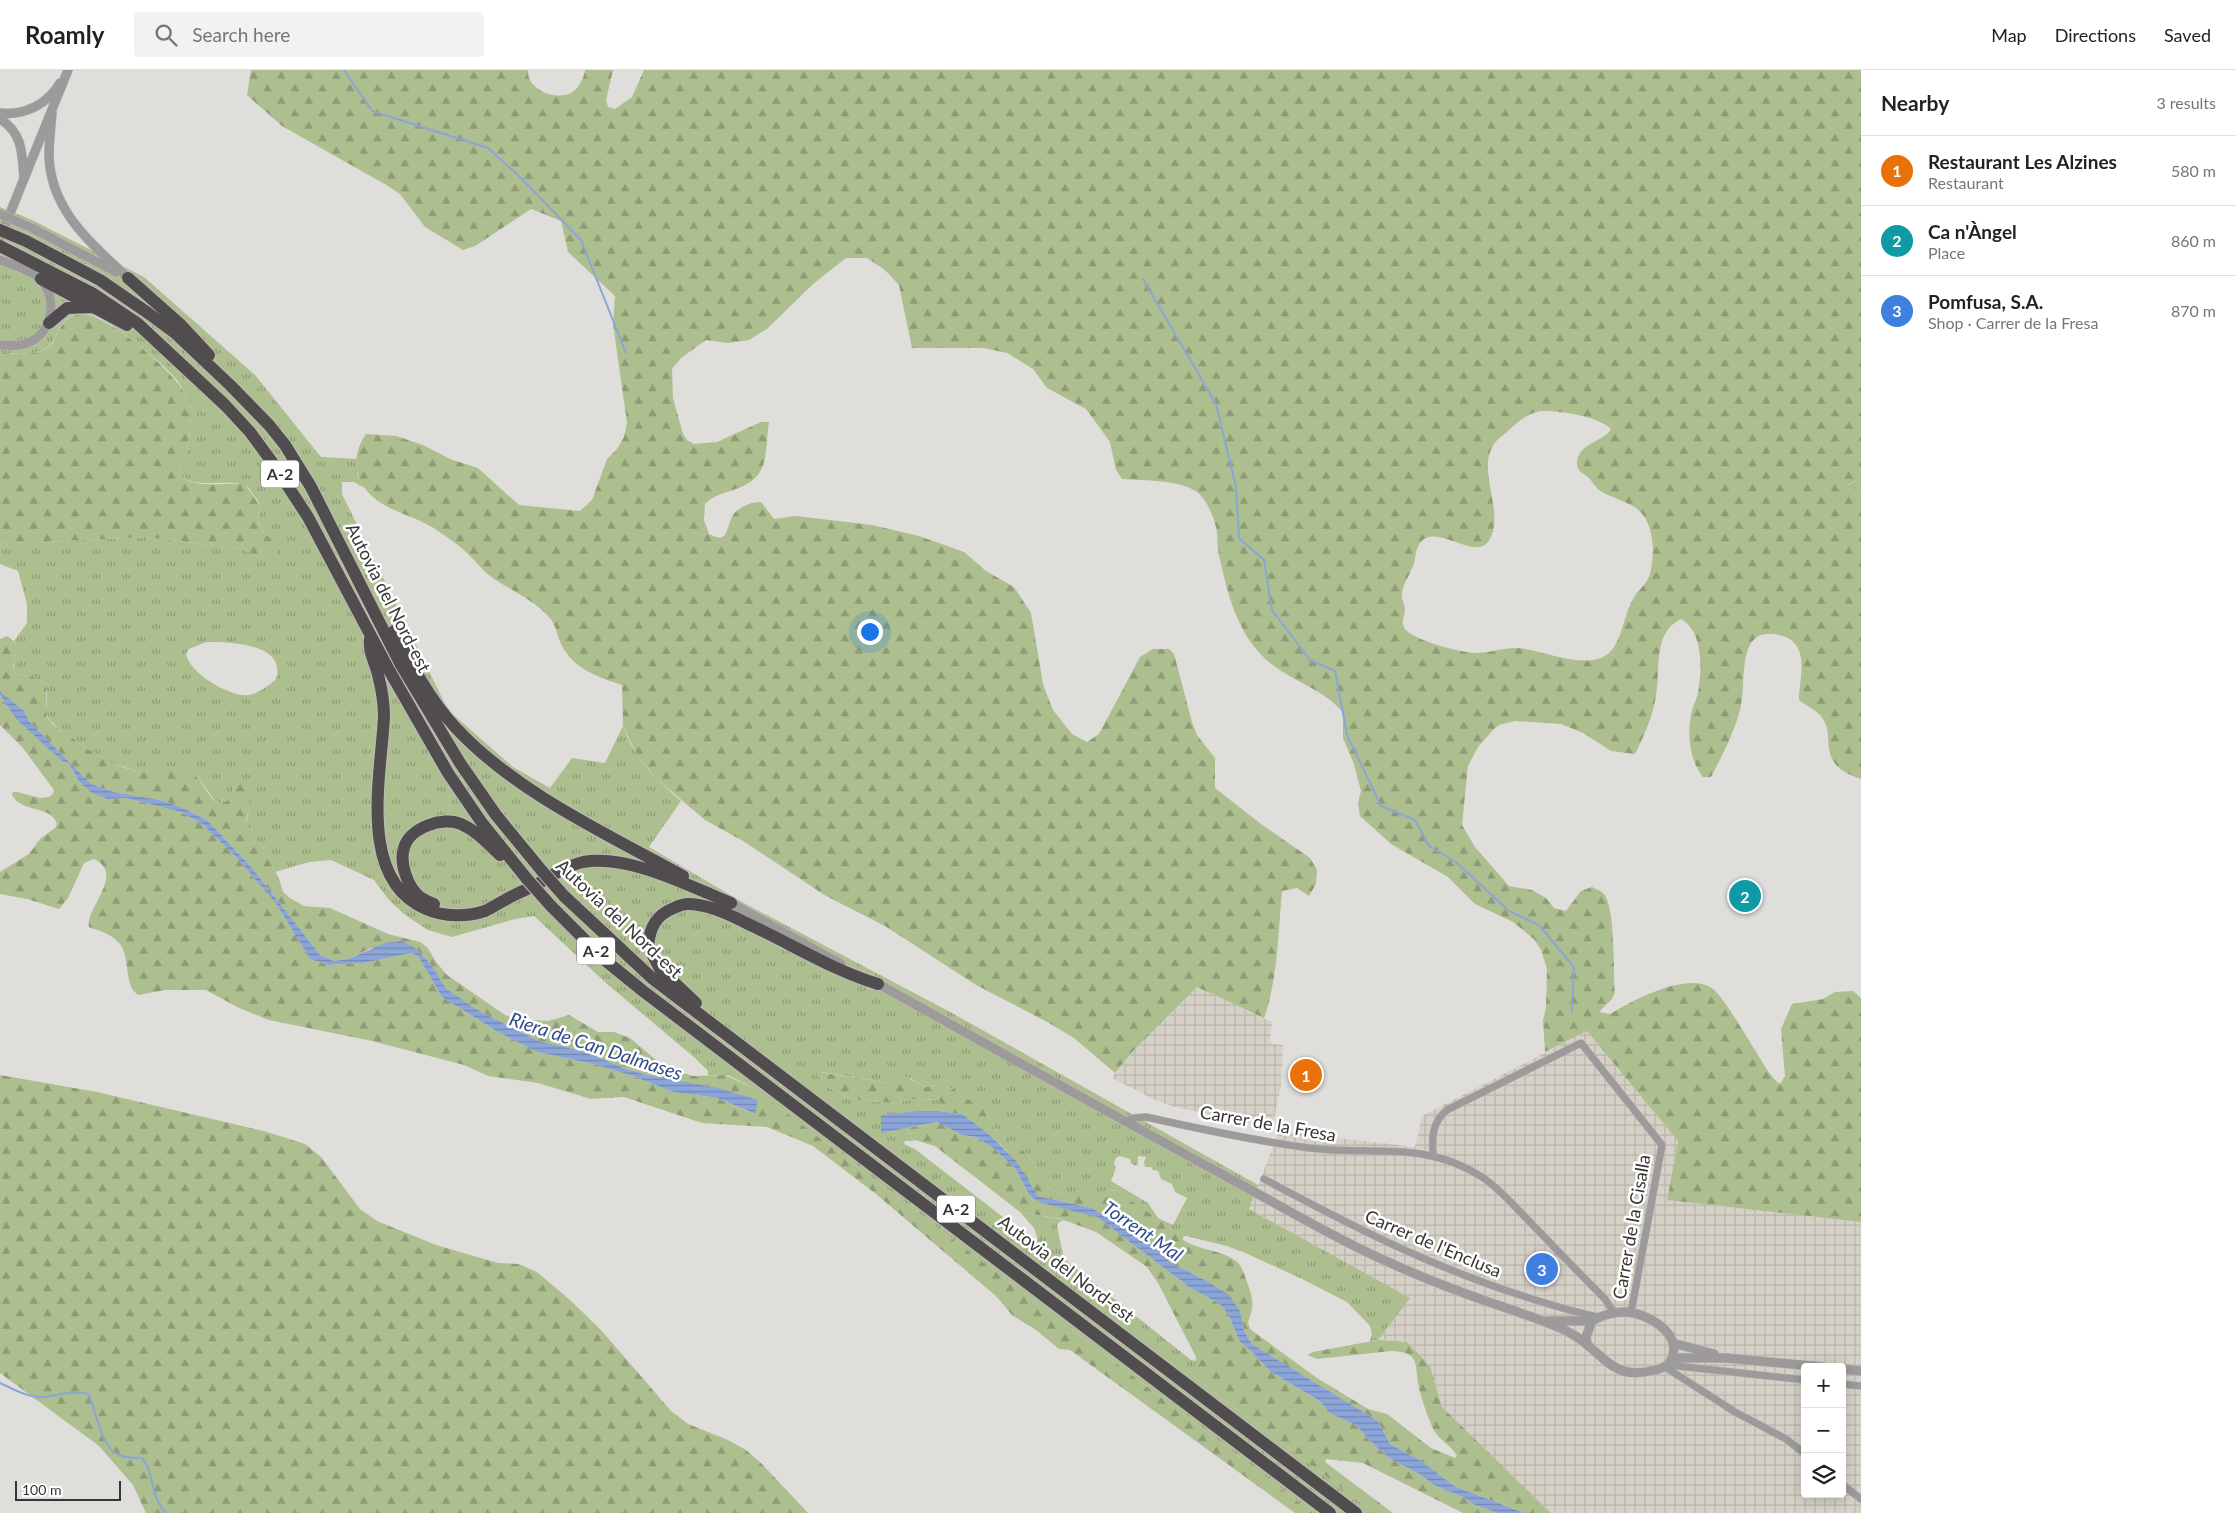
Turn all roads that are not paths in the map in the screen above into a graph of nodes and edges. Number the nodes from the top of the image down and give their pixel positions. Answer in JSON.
{"nodes":[{"id":1,"x":68,"y":70,"type":"edge"},
{"id":2,"x":52,"y":113,"type":"junction"},
{"id":3,"x":0,"y":114,"type":"edge"},
{"id":4,"x":0,"y":119,"type":"edge"},
{"id":5,"x":28,"y":170,"type":"junction"},
{"id":6,"x":24,"y":180,"type":"junction"},
{"id":7,"x":0,"y":214,"type":"edge"},
{"id":8,"x":0,"y":230,"type":"edge"},
{"id":9,"x":0,"y":238,"type":"edge"},
{"id":10,"x":0,"y":246,"type":"edge"},
{"id":11,"x":0,"y":260,"type":"edge"},
{"id":12,"x":18,"y":260,"type":"junction"},
{"id":13,"x":128,"y":278,"type":"junction"},
{"id":14,"x":41,"y":279,"type":"junction"},
{"id":15,"x":94,"y":307,"type":"junction"},
{"id":16,"x":49,"y":323,"type":"junction"},
{"id":17,"x":156,"y":338,"type":"junction"},
{"id":18,"x":0,"y":345,"type":"edge"},
{"id":19,"x":269,"y":425,"type":"junction"},
{"id":20,"x":369,"y":599,"type":"junction"},
{"id":21,"x":371,"y":634,"type":"junction"},
{"id":22,"x":525,"y":877,"type":"junction"},
{"id":23,"x":731,"y":904,"type":"junction"},
{"id":24,"x":461,"y":916,"type":"junction"},
{"id":25,"x":878,"y":984,"type":"junction"},
{"id":26,"x":712,"y":1022,"type":"junction"},
{"id":27,"x":1125,"y":1122,"type":"junction"},
{"id":28,"x":1433,"y":1155,"type":"junction"},
{"id":29,"x":1264,"y":1179,"type":"dead end"},
{"id":30,"x":1614,"y":1313,"type":"junction"},
{"id":31,"x":1631,"y":1313,"type":"junction"},
{"id":32,"x":1596,"y":1319,"type":"junction"},
{"id":33,"x":1544,"y":1321,"type":"junction"},
{"id":34,"x":1673,"y":1343,"type":"junction"},
{"id":35,"x":1587,"y":1344,"type":"junction"},
{"id":36,"x":1726,"y":1358,"type":"junction"},
{"id":37,"x":1669,"y":1363,"type":"junction"},
{"id":38,"x":1801,"y":1365,"type":"edge"},
{"id":39,"x":1846,"y":1369,"type":"edge"},
{"id":40,"x":1861,"y":1371,"type":"edge"},
{"id":41,"x":1801,"y":1380,"type":"edge"},
{"id":42,"x":1846,"y":1384,"type":"edge"},
{"id":43,"x":1861,"y":1386,"type":"edge"},
{"id":44,"x":1804,"y":1453,"type":"edge"},
{"id":45,"x":1846,"y":1487,"type":"edge"},
{"id":46,"x":1861,"y":1499,"type":"edge"},
{"id":47,"x":1330,"y":1513,"type":"edge"},
{"id":48,"x":1356,"y":1513,"type":"edge"}],
"edges":[{"from":1,"to":2,"type":"street"},
{"from":1,"to":3,"type":"street"},
{"from":2,"to":5,"type":"street"},
{"from":2,"to":13,"type":"street"},
{"from":3,"to":5,"type":"street"},
{"from":4,"to":6,"type":"street"},
{"from":5,"to":6,"type":"street"},
{"from":6,"to":9,"type":"street"},
{"from":7,"to":13,"type":"street","bridge":true},
{"from":8,"to":19,"type":"highway","name":"Autovia del Nord-est","number":"A-2","bridge":true},
{"from":10,"to":12,"type":"highway","name":"Autovia del Nord-est","number":"A-2"},
{"from":11,"to":12,"type":"street"},
{"from":12,"to":14,"type":"street"},
{"from":12,"to":17,"type":"highway","name":"Autovia del Nord-est","number":"A-2"},
{"from":13,"to":19,"type":"highway"},
{"from":14,"to":15,"type":"highway"},
{"from":14,"to":16,"type":"street"},
{"from":15,"to":16,"type":"highway"},
{"from":15,"to":17,"type":"highway"},
{"from":16,"to":18,"type":"street"},
{"from":17,"to":21,"type":"highway","name":"Autovia del Nord-est","number":"A-2"},
{"from":19,"to":20,"type":"highway","name":"Autovia del Nord-est","number":"A-2"},
{"from":20,"to":23,"type":"highway"},
{"from":20,"to":26,"type":"highway","name":"Autovia del Nord-est","number":"A-2","bridge":true},
{"from":21,"to":22,"type":"highway","name":"Autovia del Nord-est","number":"A-2"},
{"from":21,"to":24,"type":"highway"},
{"from":22,"to":24,"type":"highway"},
{"from":22,"to":47,"type":"highway","name":"Autovia del Nord-est","number":"A-2","bridge":true},
{"from":23,"to":24,"type":"highway"},
{"from":23,"to":25,"type":"street"},
{"from":25,"to":26,"type":"highway"},
{"from":25,"to":27,"type":"street"},
{"from":26,"to":48,"type":"highway","name":"Autovia del Nord-est","number":"A-2"},
{"from":27,"to":28,"type":"street","name":"Carrer de la Fresa"},
{"from":27,"to":33,"type":"street"},
{"from":28,"to":30,"type":"street","name":"Carrer de la Fresa"},
{"from":28,"to":31,"type":"street","name":"Carrer de la Cisalla"},
{"from":29,"to":32,"type":"street","name":"Carrer de l'Enclusa"},
{"from":30,"to":31,"type":"street"},
{"from":30,"to":32,"type":"street"},
{"from":31,"to":34,"type":"street"},
{"from":32,"to":33,"type":"street"},
{"from":32,"to":35,"type":"street"},
{"from":33,"to":35,"type":"street"},
{"from":34,"to":36,"type":"street"},
{"from":34,"to":37,"type":"street"},
{"from":35,"to":37,"type":"street"},
{"from":36,"to":37,"type":"street"},
{"from":36,"to":38,"type":"street"},
{"from":37,"to":41,"type":"street"},
{"from":37,"to":44,"type":"street"},
{"from":39,"to":40,"type":"street"},
{"from":42,"to":43,"type":"street"},
{"from":45,"to":46,"type":"street"}]}
